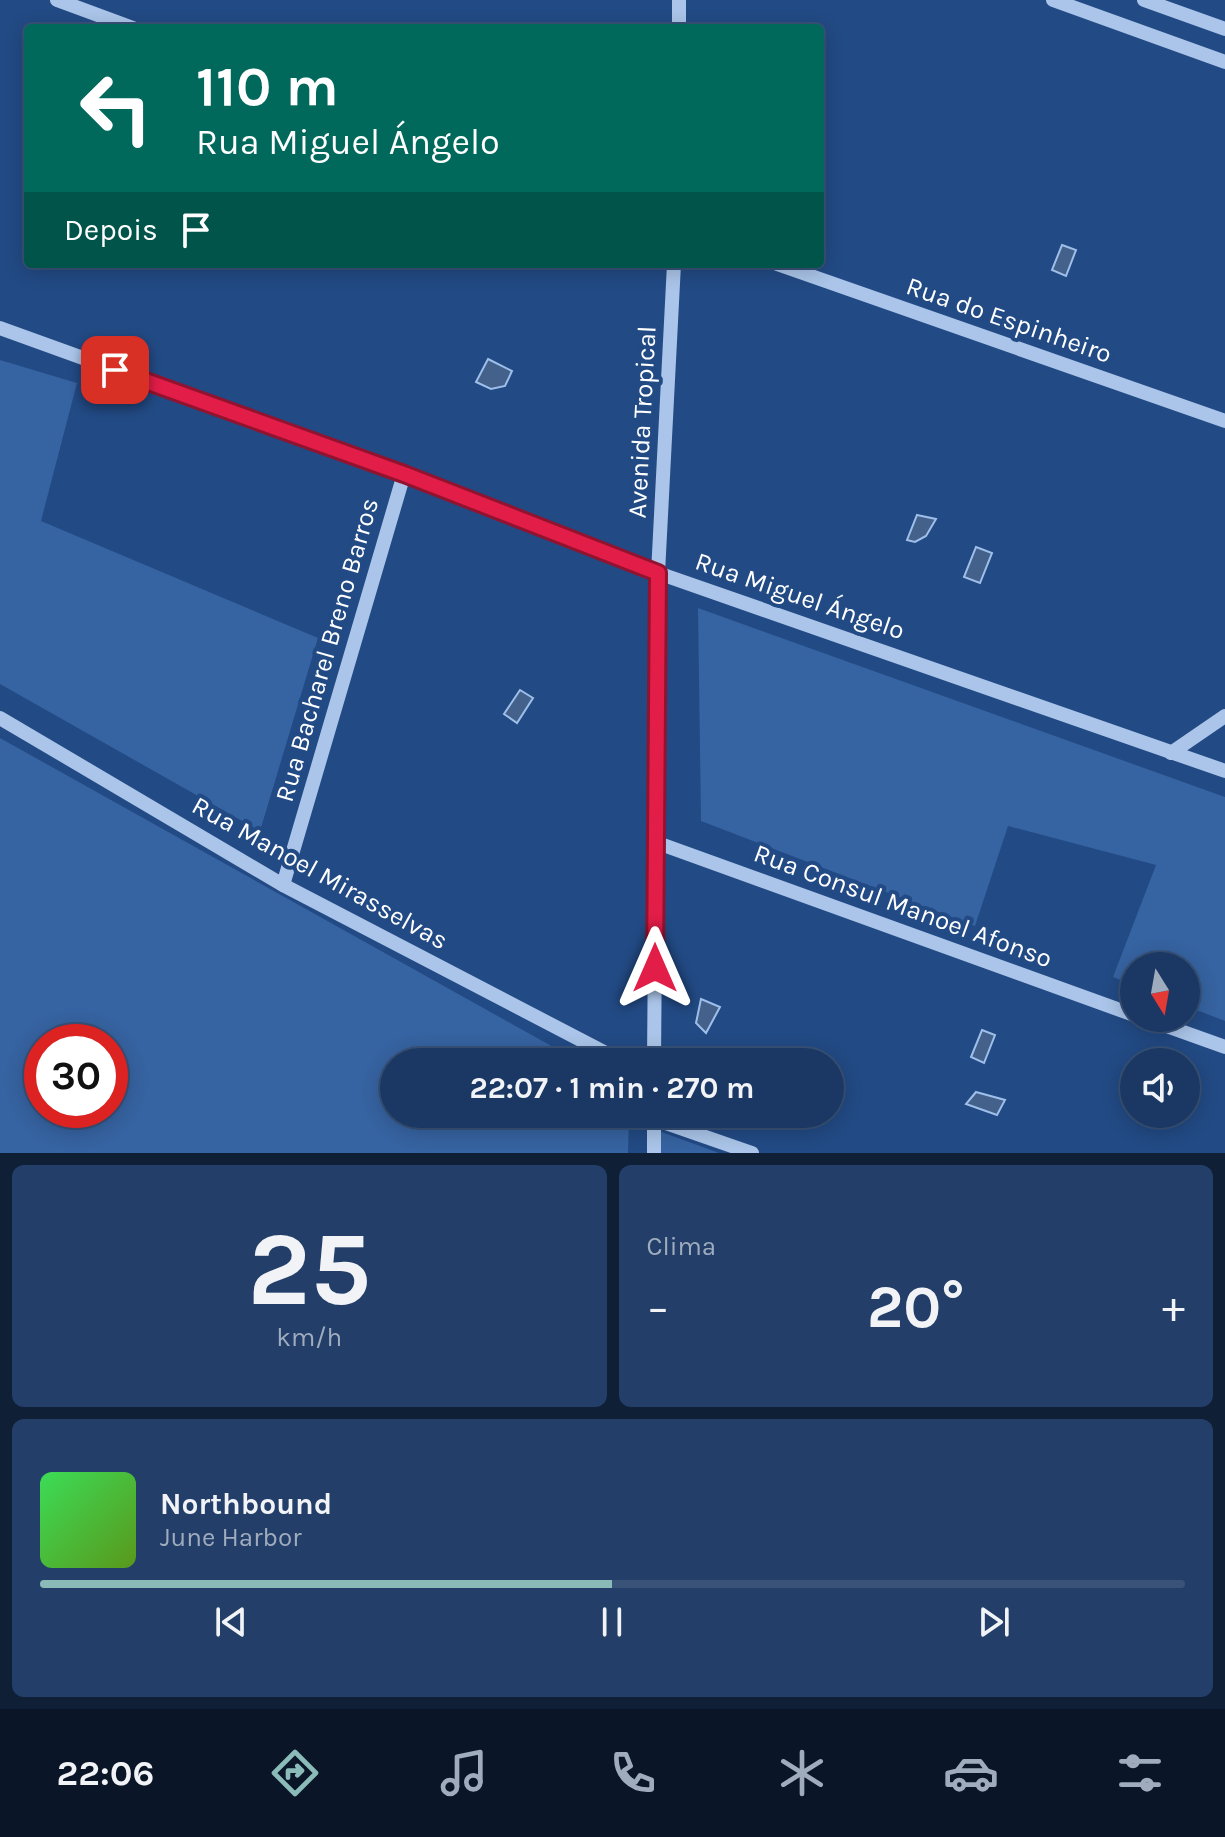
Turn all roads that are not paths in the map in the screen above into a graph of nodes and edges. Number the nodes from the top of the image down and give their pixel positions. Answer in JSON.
{"nodes":[{"id":1,"x":57,"y":0,"type":"edge"},
{"id":2,"x":679,"y":0,"type":"edge"},
{"id":3,"x":1053,"y":0,"type":"edge"},
{"id":4,"x":1144,"y":0,"type":"edge"},
{"id":5,"x":122,"y":24,"type":"edge"},
{"id":6,"x":679,"y":24,"type":"edge"},
{"id":7,"x":1225,"y":29,"type":"edge"},
{"id":8,"x":1225,"y":62,"type":"edge"},
{"id":9,"x":674,"y":268,"type":"edge"},
{"id":10,"x":788,"y":268,"type":"edge"},
{"id":11,"x":0,"y":328,"type":"edge"},
{"id":12,"x":1225,"y":421,"type":"edge"},
{"id":13,"x":404,"y":474,"type":"junction"},
{"id":14,"x":658,"y":573,"type":"junction"},
{"id":15,"x":1225,"y":716,"type":"edge"},
{"id":16,"x":0,"y":718,"type":"edge"},
{"id":17,"x":1171,"y":753,"type":"junction"},
{"id":18,"x":1225,"y":771,"type":"edge"},
{"id":19,"x":655,"y":842,"type":"junction"},
{"id":20,"x":283,"y":885,"type":"junction"},
{"id":21,"x":1120,"y":1010,"type":"edge"},
{"id":22,"x":1183,"y":1032,"type":"edge"},
{"id":23,"x":1225,"y":1047,"type":"edge"},
{"id":24,"x":596,"y":1048,"type":"edge"},
{"id":25,"x":654,"y":1048,"type":"edge"},
{"id":26,"x":654,"y":1128,"type":"edge"},
{"id":27,"x":684,"y":1128,"type":"edge"},
{"id":28,"x":654,"y":1153,"type":"edge"},
{"id":29,"x":752,"y":1153,"type":"edge"}],
"edges":[{"from":1,"to":5,"type":"street"},
{"from":2,"to":6,"type":"street"},
{"from":3,"to":8,"type":"street"},
{"from":4,"to":7,"type":"street"},
{"from":9,"to":14,"type":"street","name":"Avenida Tropical"},
{"from":10,"to":12,"type":"street","name":"Rua do Espinheiro"},
{"from":11,"to":13,"type":"street","name":"Rua Miguel Ángelo"},
{"from":13,"to":14,"type":"street","name":"Rua Miguel Ángelo"},
{"from":13,"to":20,"type":"street","name":"Rua Bacharel Breno Barros"},
{"from":14,"to":17,"type":"street","name":"Rua Miguel Ángelo"},
{"from":14,"to":19,"type":"street","name":"Avenida Tropical"},
{"from":15,"to":17,"type":"street"},
{"from":16,"to":20,"type":"street","name":"Rua Manoel Mirasselvas"},
{"from":17,"to":18,"type":"street","name":"Rua Miguel Ángelo"},
{"from":19,"to":21,"type":"street","name":"Rua Consul Manoel Afonso"},
{"from":19,"to":25,"type":"street","name":"Avenida Tropical"},
{"from":20,"to":24,"type":"street","name":"Rua Manoel Mirasselvas"},
{"from":22,"to":23,"type":"street"},
{"from":26,"to":28,"type":"street"},
{"from":27,"to":29,"type":"street"}]}
